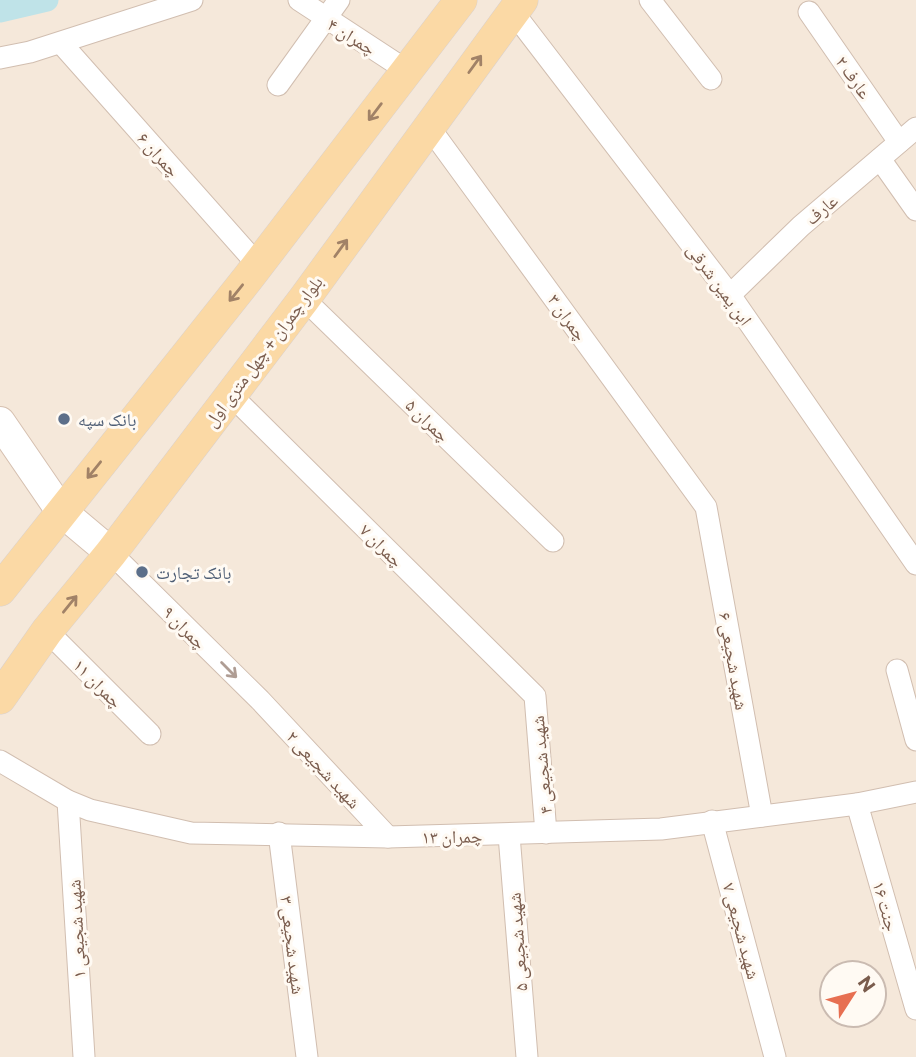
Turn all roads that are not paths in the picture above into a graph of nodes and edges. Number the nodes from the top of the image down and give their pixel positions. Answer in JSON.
{"nodes":[{"id":1,"x":192,"y":0,"type":"edge"},
{"id":2,"x":299,"y":0,"type":"edge"},
{"id":3,"x":339,"y":0,"type":"edge"},
{"id":4,"x":461,"y":0,"type":"edge"},
{"id":5,"x":650,"y":0,"type":"edge"},
{"id":6,"x":517,"y":6,"type":"edge"},
{"id":7,"x":809,"y":12,"type":"dead end"},
{"id":8,"x":325,"y":19,"type":"junction"},
{"id":9,"x":61,"y":43,"type":"junction"},
{"id":10,"x":0,"y":58,"type":"edge"},
{"id":11,"x":407,"y":70,"type":"junction"},
{"id":12,"x":711,"y":79,"type":"dead end"},
{"id":13,"x":278,"y":85,"type":"dead end"},
{"id":14,"x":429,"y":127,"type":"junction"},
{"id":15,"x":916,"y":128,"type":"edge"},
{"id":16,"x":899,"y":142,"type":"junction"},
{"id":17,"x":880,"y":159,"type":"junction"},
{"id":18,"x":916,"y":210,"type":"edge"},
{"id":19,"x":258,"y":265,"type":"junction"},
{"id":20,"x":730,"y":295,"type":"junction"},
{"id":21,"x":304,"y":299,"type":"junction"},
{"id":22,"x":230,"y":394,"type":"junction"},
{"id":23,"x":0,"y":422,"type":"edge"},
{"id":24,"x":706,"y":507,"type":"joint"},
{"id":25,"x":61,"y":511,"type":"junction"},
{"id":26,"x":552,"y":541,"type":"dead end"},
{"id":27,"x":111,"y":553,"type":"junction"},
{"id":28,"x":916,"y":564,"type":"edge"},
{"id":29,"x":0,"y":590,"type":"edge"},
{"id":30,"x":47,"y":631,"type":"junction"},
{"id":31,"x":897,"y":670,"type":"dead end"},
{"id":32,"x":535,"y":696,"type":"joint"},
{"id":33,"x":0,"y":698,"type":"edge"},
{"id":34,"x":260,"y":701,"type":"joint"},
{"id":35,"x":150,"y":734,"type":"dead end"},
{"id":36,"x":916,"y":740,"type":"edge"},
{"id":37,"x":0,"y":761,"type":"edge"},
{"id":38,"x":916,"y":792,"type":"edge"},
{"id":39,"x":68,"y":801,"type":"junction"},
{"id":40,"x":857,"y":804,"type":"junction"},
{"id":41,"x":762,"y":816,"type":"junction"},
{"id":42,"x":712,"y":821,"type":"junction"},
{"id":43,"x":279,"y":833,"type":"junction"},
{"id":44,"x":546,"y":833,"type":"junction"},
{"id":45,"x":509,"y":835,"type":"junction"},
{"id":46,"x":388,"y":837,"type":"junction"},
{"id":47,"x":916,"y":1009,"type":"edge"},
{"id":48,"x":773,"y":1049,"type":"edge"},
{"id":49,"x":526,"y":1053,"type":"edge"},
{"id":50,"x":84,"y":1057,"type":"edge"},
{"id":51,"x":307,"y":1057,"type":"edge"}],
"edges":[{"from":1,"to":9,"type":"street"},
{"from":2,"to":8,"type":"street","name":"چمران ۴"},
{"from":3,"to":8,"type":"street"},
{"from":4,"to":11,"type":"main road"},
{"from":5,"to":12,"type":"street"},
{"from":14,"to":6,"type":"main road","name":"بلوار چمران + چهل متری اول","one_way":true},
{"from":6,"to":20,"type":"street","name":"ابن یمین شرقی"},
{"from":7,"to":16,"type":"street","name":"عارف ۲"},
{"from":8,"to":11,"type":"street","name":"چمران ۴"},
{"from":8,"to":13,"type":"street"},
{"from":9,"to":10,"type":"street"},
{"from":9,"to":19,"type":"street","name":"چمران ۶"},
{"from":11,"to":19,"type":"main road","one_way":true},
{"from":21,"to":14,"type":"main road","name":"بلوار چمران + چهل متری اول","one_way":true},
{"from":14,"to":24,"type":"street","name":"چمران ۳"},
{"from":15,"to":16,"type":"street","name":"عارف"},
{"from":16,"to":17,"type":"street","name":"عارف"},
{"from":17,"to":18,"type":"street"},
{"from":17,"to":20,"type":"street","name":"عارف"},
{"from":19,"to":25,"type":"main road","one_way":true},
{"from":20,"to":28,"type":"street","name":"ابن یمین شرقی"},
{"from":21,"to":22,"type":"main road","name":"بلوار چمران + چهل متری اول"},
{"from":21,"to":26,"type":"street","name":"چمران ۵"},
{"from":22,"to":27,"type":"main road","name":"بلوار چمران + چهل متری اول"},
{"from":22,"to":32,"type":"street","name":"چمران ۷"},
{"from":23,"to":25,"type":"main road"},
{"from":24,"to":41,"type":"street","name":"شهید شجیعی ۶"},
{"from":25,"to":27,"type":"main road"},
{"from":25,"to":29,"type":"main road"},
{"from":30,"to":27,"type":"main road","name":"بلوار چمران + چهل متری اول","one_way":true},
{"from":27,"to":34,"type":"street","name":"چمران ۹","one_way":true},
{"from":30,"to":33,"type":"main road","name":"بلوار چمران + چهل متری اول"},
{"from":30,"to":35,"type":"street","name":"چمران ۱۱"},
{"from":31,"to":36,"type":"street"},
{"from":32,"to":44,"type":"street","name":"شهید شجیعی ۴"},
{"from":34,"to":46,"type":"street","name":"شهید شجیعی ۲"},
{"from":37,"to":39,"type":"street","name":"چمران ۱۳"},
{"from":38,"to":40,"type":"street","name":"چمران ۱۳"},
{"from":39,"to":43,"type":"street","name":"چمران ۱۳"},
{"from":39,"to":50,"type":"street","name":"شهید شجیعی ۱"},
{"from":40,"to":41,"type":"street","name":"چمران ۱۳"},
{"from":40,"to":47,"type":"street","name":"جنت ۱۶"},
{"from":41,"to":42,"type":"street","name":"چمران ۱۳"},
{"from":42,"to":44,"type":"street","name":"چمران ۱۳"},
{"from":42,"to":48,"type":"street","name":"شهید شجیعی ۷"},
{"from":43,"to":46,"type":"street","name":"چمران ۱۳"},
{"from":43,"to":51,"type":"street","name":"شهید شجیعی ۳"},
{"from":44,"to":45,"type":"street","name":"چمران ۱۳"},
{"from":45,"to":46,"type":"street","name":"چمران ۱۳"},
{"from":45,"to":49,"type":"street","name":"شهید شجیعی ۵"}]}
